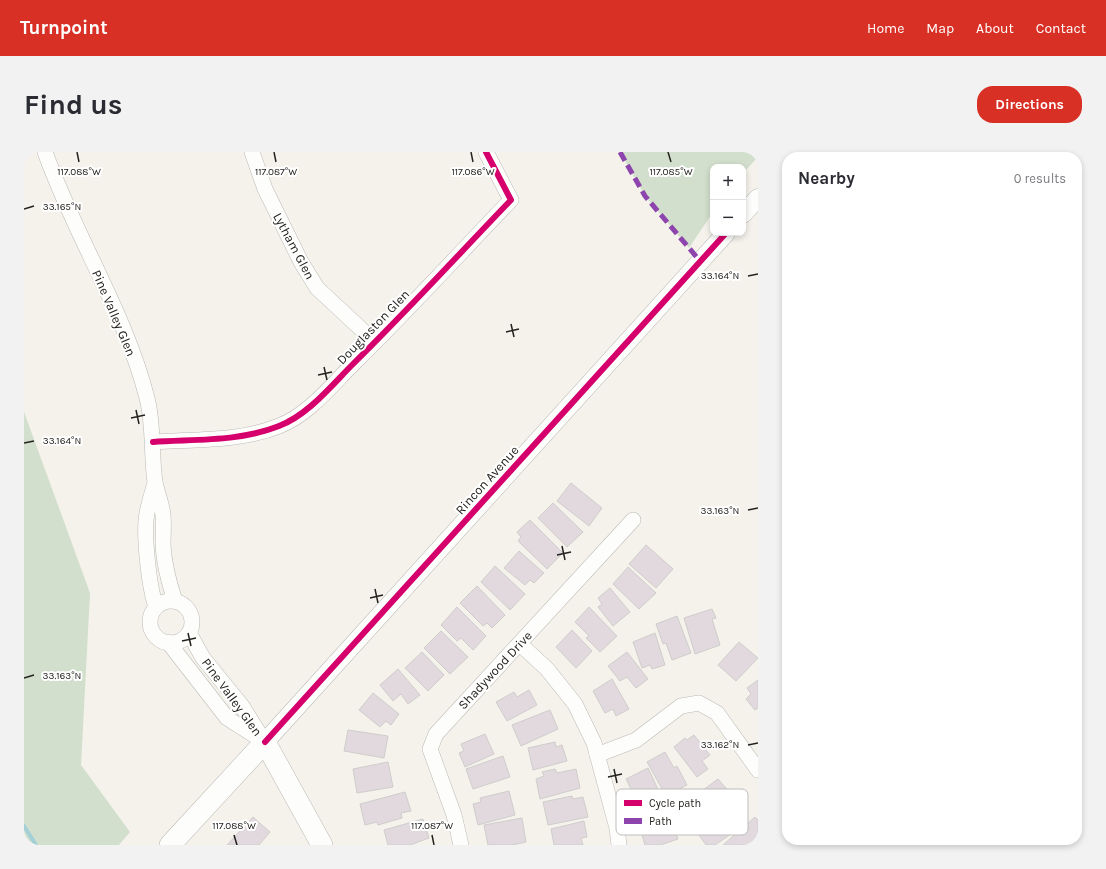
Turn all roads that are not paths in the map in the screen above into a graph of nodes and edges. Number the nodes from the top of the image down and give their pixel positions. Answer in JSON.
{"nodes":[{"id":1,"x":45,"y":152,"type":"edge"},
{"id":2,"x":252,"y":152,"type":"edge"},
{"id":3,"x":486,"y":152,"type":"edge"},
{"id":4,"x":758,"y":198,"type":"edge"},
{"id":5,"x":746,"y":211,"type":"edge"},
{"id":6,"x":723,"y":236,"type":"edge"},
{"id":7,"x":375,"y":342,"type":"junction"},
{"id":8,"x":153,"y":442,"type":"junction"},
{"id":9,"x":155,"y":482,"type":"junction"},
{"id":10,"x":633,"y":520,"type":"dead end"},
{"id":11,"x":175,"y":601,"type":"junction"},
{"id":12,"x":156,"y":607,"type":"junction"},
{"id":13,"x":189,"y":633,"type":"junction"},
{"id":14,"x":168,"y":642,"type":"junction"},
{"id":15,"x":520,"y":644,"type":"junction"},
{"id":16,"x":265,"y":742,"type":"junction"},
{"id":17,"x":597,"y":755,"type":"junction"},
{"id":18,"x":758,"y":770,"type":"edge"},
{"id":19,"x":616,"y":824,"type":"edge"},
{"id":20,"x":618,"y":835,"type":"edge"},
{"id":21,"x":170,"y":845,"type":"edge"},
{"id":22,"x":322,"y":845,"type":"edge"},
{"id":23,"x":461,"y":845,"type":"edge"},
{"id":24,"x":619,"y":845,"type":"edge"}],
"edges":[{"from":1,"to":8,"type":"street","name":"Pine Valley Glen"},
{"from":2,"to":7,"type":"street","name":"Lytham Glen"},
{"from":3,"to":7,"type":"street","name":"Douglaston Glen"},
{"from":4,"to":5,"type":"street"},
{"from":6,"to":16,"type":"street","name":"Rincon Avenue"},
{"from":7,"to":8,"type":"street","name":"Douglaston Glen"},
{"from":8,"to":9,"type":"street","name":"Pine Valley Glen"},
{"from":9,"to":11,"type":"street","name":"Pine Valley Glen"},
{"from":9,"to":12,"type":"street","name":"Pine Valley Glen"},
{"from":10,"to":15,"type":"street","name":"Shadywood Drive"},
{"from":11,"to":12,"type":"street"},
{"from":11,"to":13,"type":"street"},
{"from":12,"to":14,"type":"street","name":"Pine Valley Glen"},
{"from":13,"to":14,"type":"street"},
{"from":13,"to":16,"type":"street","name":"Pine Valley Glen"},
{"from":14,"to":16,"type":"street","name":"Pine Valley Glen"},
{"from":15,"to":17,"type":"street"},
{"from":15,"to":23,"type":"street","name":"Shadywood Drive"},
{"from":16,"to":21,"type":"main road","name":"Rincon Avenue"},
{"from":16,"to":22,"type":"main road"},
{"from":17,"to":18,"type":"street"},
{"from":17,"to":19,"type":"street"},
{"from":20,"to":24,"type":"street"}]}
